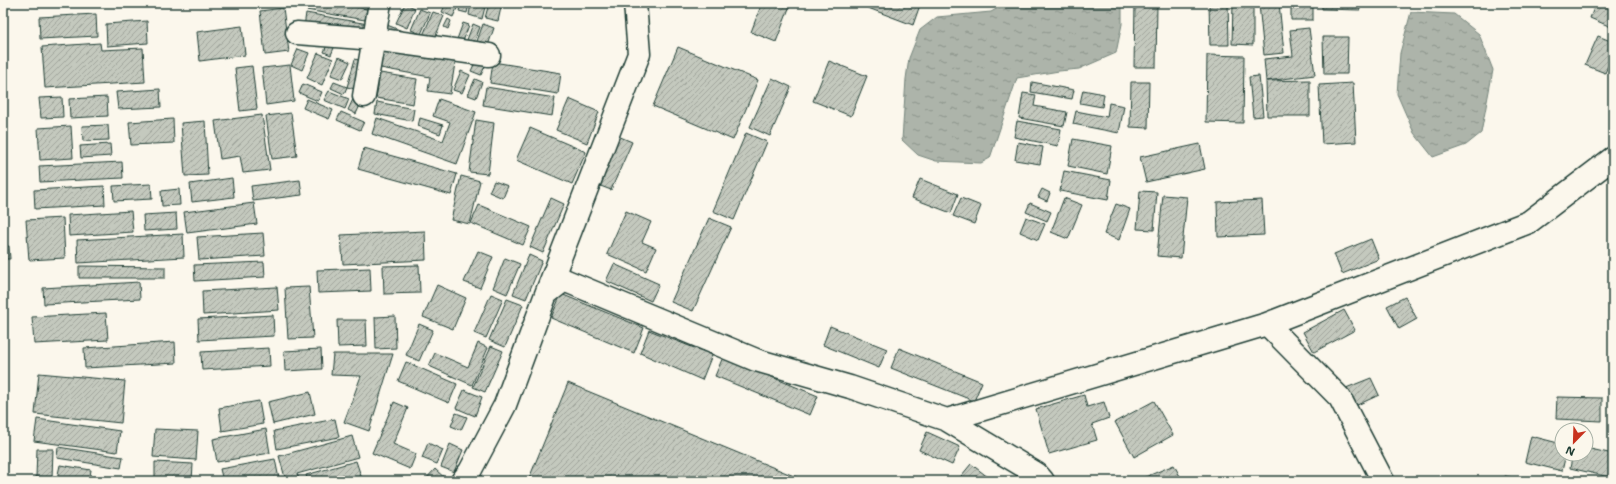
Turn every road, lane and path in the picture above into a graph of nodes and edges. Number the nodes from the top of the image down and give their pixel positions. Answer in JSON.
{"nodes":[{"id":1,"x":380,"y":3,"type":"edge"},
{"id":2,"x":635,"y":3,"type":"edge"},
{"id":3,"x":297,"y":33,"type":"dead end"},
{"id":4,"x":374,"y":39,"type":"junction"},
{"id":5,"x":488,"y":55,"type":"dead end"},
{"id":6,"x":364,"y":96,"type":"dead end"},
{"id":7,"x":1613,"y":158,"type":"edge"},
{"id":8,"x":546,"y":294,"type":"junction"},
{"id":9,"x":1267,"y":324,"type":"junction"},
{"id":10,"x":947,"y":420,"type":"junction"},
{"id":11,"x":462,"y":481,"type":"edge"},
{"id":12,"x":1043,"y":481,"type":"edge"},
{"id":13,"x":1383,"y":481,"type":"edge"}],
"edges":[{"from":1,"to":4,"type":"street"},
{"from":2,"to":8,"type":"street"},
{"from":3,"to":4,"type":"street"},
{"from":4,"to":5,"type":"street"},
{"from":4,"to":6,"type":"street"},
{"from":7,"to":9,"type":"street"},
{"from":8,"to":10,"type":"street"},
{"from":8,"to":11,"type":"street"},
{"from":9,"to":10,"type":"street"},
{"from":9,"to":13,"type":"street"},
{"from":10,"to":12,"type":"street"}]}
